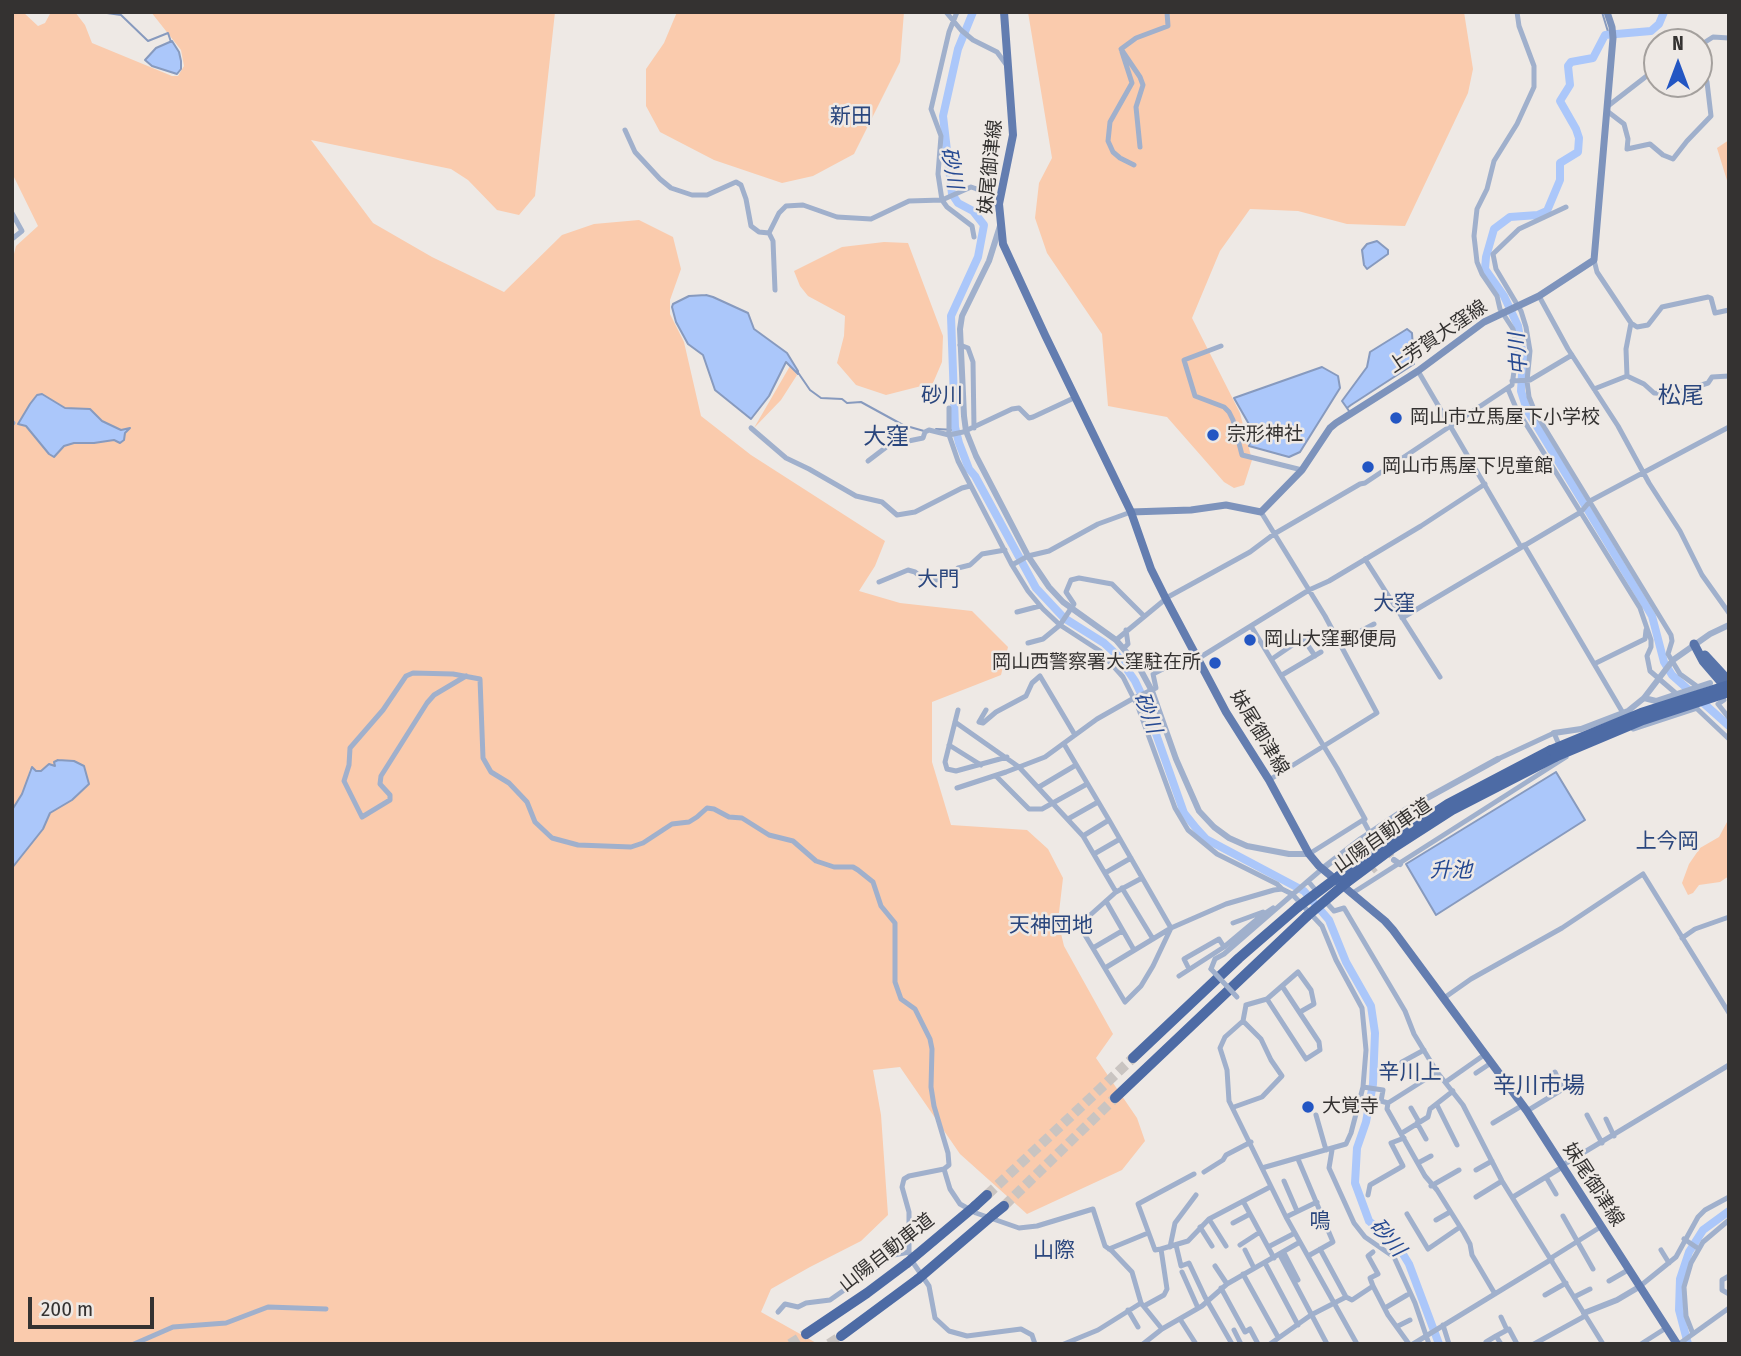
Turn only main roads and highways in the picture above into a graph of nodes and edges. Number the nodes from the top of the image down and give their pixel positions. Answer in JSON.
{"nodes":[{"id":1,"x":1004,"y":12,"type":"edge"},
{"id":2,"x":1607,"y":12,"type":"edge"},
{"id":3,"x":1131,"y":512,"type":"junction"},
{"id":4,"x":1729,"y":683,"type":"edge"},
{"id":5,"x":1729,"y":692,"type":"edge"},
{"id":6,"x":1557,"y":755,"type":"junction"},
{"id":7,"x":1343,"y":879,"type":"junction"},
{"id":8,"x":1133,"y":1058,"type":"tunnel mouth"},
{"id":9,"x":1115,"y":1098,"type":"tunnel mouth"},
{"id":10,"x":987,"y":1195,"type":"tunnel mouth"},
{"id":11,"x":1004,"y":1206,"type":"tunnel mouth"},
{"id":12,"x":806,"y":1334,"type":"tunnel mouth"},
{"id":13,"x":841,"y":1336,"type":"tunnel mouth"},
{"id":14,"x":1678,"y":1344,"type":"edge"}],
"edges":[{"from":1,"to":3,"type":"main road","name":"妹尾御津線"},
{"from":2,"to":3,"type":"main road","name":"上芳賀大窪線"},
{"from":3,"to":14,"type":"main road","name":"妹尾御津線"},
{"from":4,"to":5,"type":"highway"},
{"from":4,"to":6,"type":"highway","name":"山陽自動車道","bridge":true},
{"from":5,"to":6,"type":"highway","name":"山陽自動車道","bridge":true},
{"from":6,"to":7,"type":"highway","name":"山陽自動車道"},
{"from":7,"to":8,"type":"highway","name":"山陽自動車道","bridge":true},
{"from":7,"to":9,"type":"highway","name":"山陽自動車道","bridge":true},
{"from":10,"to":12,"type":"highway","name":"山陽自動車道","bridge":true},
{"from":11,"to":13,"type":"highway","name":"山陽自動車道","bridge":true}]}
